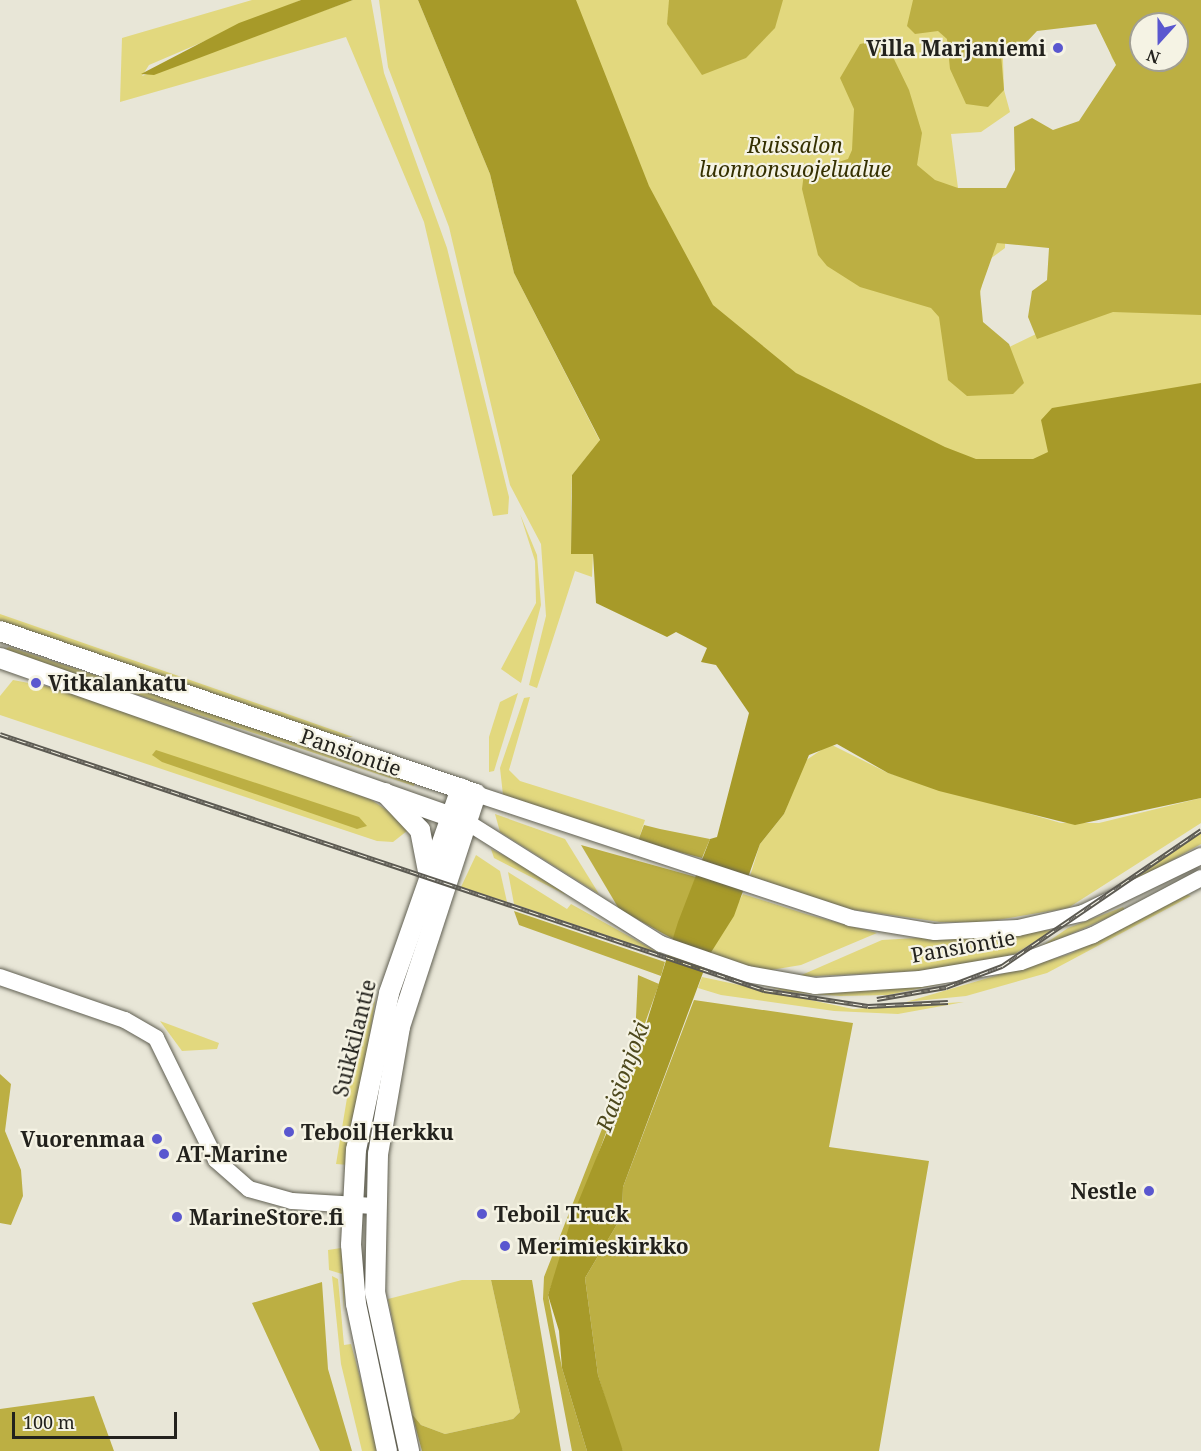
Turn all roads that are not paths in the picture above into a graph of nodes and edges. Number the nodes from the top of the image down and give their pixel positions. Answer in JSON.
{"nodes":[{"id":1,"x":0,"y":631,"type":"edge"},
{"id":2,"x":0,"y":658,"type":"edge"},
{"id":3,"x":378,"y":787,"type":"junction"},
{"id":4,"x":469,"y":791,"type":"junction"},
{"id":5,"x":459,"y":819,"type":"junction"},
{"id":6,"x":1201,"y":856,"type":"edge"},
{"id":7,"x":428,"y":876,"type":"junction"},
{"id":8,"x":1201,"y":878,"type":"edge"},
{"id":9,"x":0,"y":977,"type":"edge"},
{"id":10,"x":352,"y":1205,"type":"junction"},
{"id":11,"x":374,"y":1206,"type":"junction"},
{"id":12,"x":387,"y":1451,"type":"edge"},
{"id":13,"x":409,"y":1451,"type":"edge"}],
"edges":[{"from":1,"to":4,"type":"main road","name":"Pansiontie"},
{"from":2,"to":3,"type":"main road","name":"Pansiontie"},
{"from":3,"to":5,"type":"main road","name":"Pansiontie"},
{"from":3,"to":7,"type":"main road"},
{"from":4,"to":5,"type":"main road","name":"Suikkilantie"},
{"from":4,"to":6,"type":"street","name":"Pansiontie"},
{"from":5,"to":7,"type":"main road","name":"Suikkilantie"},
{"from":5,"to":8,"type":"street","name":"Pansiontie"},
{"from":5,"to":11,"type":"main road","name":"Suikkilantie"},
{"from":7,"to":10,"type":"main road","name":"Suikkilantie"},
{"from":9,"to":10,"type":"street"},
{"from":10,"to":11,"type":"street"},
{"from":10,"to":12,"type":"main road","name":"Suikkilantie"},
{"from":11,"to":13,"type":"main road","name":"Suikkilantie"}]}
